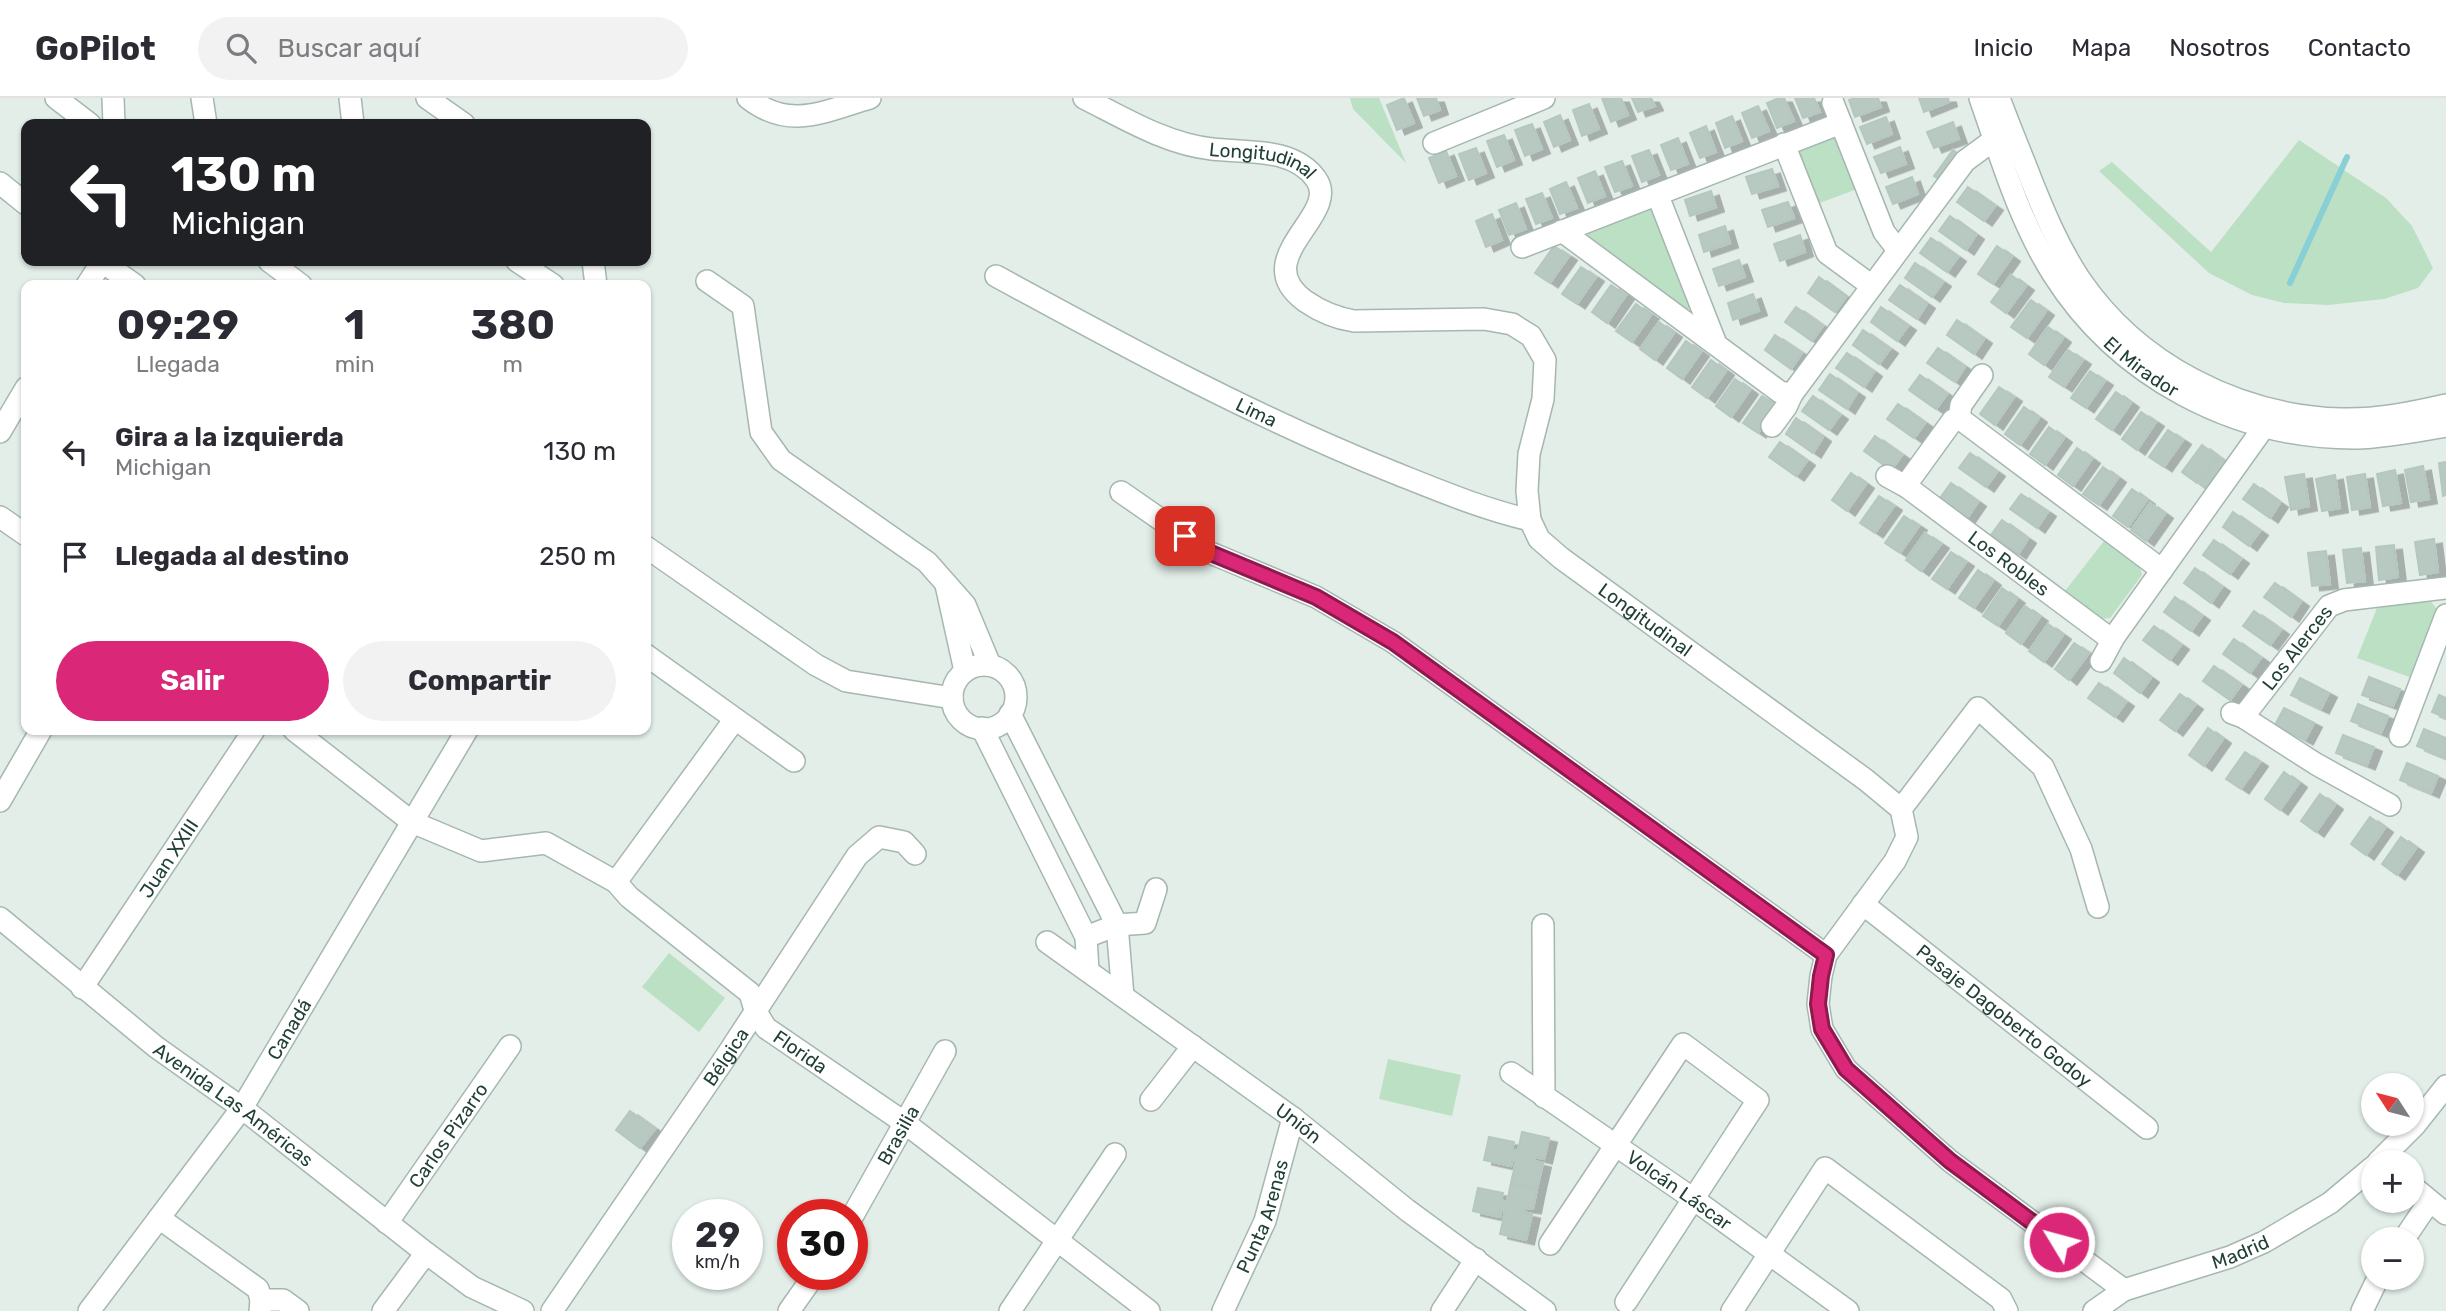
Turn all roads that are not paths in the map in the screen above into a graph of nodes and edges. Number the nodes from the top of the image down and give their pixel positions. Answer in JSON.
{"nodes":[{"id":1,"x":56,"y":98,"type":"edge"},
{"id":2,"x":113,"y":98,"type":"edge"},
{"id":3,"x":202,"y":98,"type":"edge"},
{"id":4,"x":350,"y":98,"type":"edge"},
{"id":5,"x":427,"y":98,"type":"edge"},
{"id":6,"x":748,"y":98,"type":"edge"},
{"id":7,"x":870,"y":98,"type":"edge"},
{"id":8,"x":1084,"y":98,"type":"edge"},
{"id":9,"x":1544,"y":98,"type":"edge"},
{"id":10,"x":1980,"y":98,"type":"edge"},
{"id":11,"x":1999,"y":98,"type":"edge"},
{"id":12,"x":1833,"y":103,"type":"dead end"},
{"id":13,"x":83,"y":119,"type":"edge"},
{"id":14,"x":114,"y":119,"type":"edge"},
{"id":15,"x":205,"y":119,"type":"edge"},
{"id":16,"x":352,"y":119,"type":"edge"},
{"id":17,"x":457,"y":119,"type":"edge"},
{"id":18,"x":1841,"y":123,"type":"junction"},
{"id":19,"x":2002,"y":133,"type":"junction"},
{"id":20,"x":1434,"y":143,"type":"dead end"},
{"id":21,"x":1784,"y":144,"type":"junction"},
{"id":22,"x":0,"y":184,"type":"edge"},
{"id":23,"x":1658,"y":196,"type":"junction"},
{"id":24,"x":21,"y":200,"type":"edge"},
{"id":25,"x":1562,"y":231,"type":"junction"},
{"id":26,"x":1522,"y":247,"type":"dead end"},
{"id":27,"x":1898,"y":250,"type":"junction"},
{"id":28,"x":108,"y":266,"type":"edge"},
{"id":29,"x":276,"y":266,"type":"edge"},
{"id":30,"x":524,"y":266,"type":"edge"},
{"id":31,"x":996,"y":276,"type":"dead end"},
{"id":32,"x":128,"y":280,"type":"edge"},
{"id":33,"x":294,"y":280,"type":"edge"},
{"id":34,"x":546,"y":280,"type":"edge"},
{"id":35,"x":706,"y":281,"type":"dead end"},
{"id":36,"x":1872,"y":286,"type":"junction"},
{"id":37,"x":1716,"y":344,"type":"junction"},
{"id":38,"x":1982,"y":375,"type":"dead end"},
{"id":39,"x":1792,"y":394,"type":"junction"},
{"id":40,"x":21,"y":396,"type":"edge"},
{"id":41,"x":2446,"y":405,"type":"edge"},
{"id":42,"x":2280,"y":412,"type":"junction"},
{"id":43,"x":1959,"y":418,"type":"junction"},
{"id":44,"x":1772,"y":426,"type":"dead end"},
{"id":45,"x":2446,"y":426,"type":"edge"},
{"id":46,"x":2264,"y":427,"type":"junction"},
{"id":47,"x":0,"y":432,"type":"edge"},
{"id":48,"x":1887,"y":477,"type":"dead end"},
{"id":49,"x":1907,"y":487,"type":"junction"},
{"id":50,"x":1121,"y":492,"type":"dead end"},
{"id":51,"x":0,"y":517,"type":"edge"},
{"id":52,"x":1530,"y":520,"type":"junction"},
{"id":53,"x":21,"y":532,"type":"edge"},
{"id":54,"x":651,"y":550,"type":"edge"},
{"id":55,"x":2162,"y":570,"type":"junction"},
{"id":56,"x":946,"y":585,"type":"junction"},
{"id":57,"x":2446,"y":588,"type":"edge"},
{"id":58,"x":2446,"y":615,"type":"edge"},
{"id":59,"x":2114,"y":637,"type":"junction"},
{"id":60,"x":651,"y":659,"type":"edge"},
{"id":61,"x":2101,"y":661,"type":"dead end"},
{"id":62,"x":989,"y":665,"type":"junction"},
{"id":63,"x":965,"y":671,"type":"junction"},
{"id":64,"x":952,"y":698,"type":"junction"},
{"id":65,"x":1010,"y":714,"type":"junction"},
{"id":66,"x":735,"y":719,"type":"junction"},
{"id":67,"x":982,"y":728,"type":"junction"},
{"id":68,"x":38,"y":735,"type":"edge"},
{"id":69,"x":251,"y":735,"type":"edge"},
{"id":70,"x":299,"y":735,"type":"edge"},
{"id":71,"x":464,"y":735,"type":"edge"},
{"id":72,"x":2400,"y":736,"type":"dead end"},
{"id":73,"x":794,"y":761,"type":"dead end"},
{"id":74,"x":0,"y":801,"type":"edge"},
{"id":75,"x":2390,"y":805,"type":"dead end"},
{"id":76,"x":1901,"y":809,"type":"junction"},
{"id":77,"x":412,"y":822,"type":"junction"},
{"id":78,"x":1077,"y":846,"type":"junction"},
{"id":79,"x":915,"y":854,"type":"dead end"},
{"id":80,"x":1049,"y":862,"type":"junction"},
{"id":81,"x":615,"y":882,"type":"junction"},
{"id":82,"x":1156,"y":889,"type":"dead end"},
{"id":83,"x":1863,"y":904,"type":"junction"},
{"id":84,"x":2098,"y":907,"type":"dead end"},
{"id":85,"x":0,"y":918,"type":"edge"},
{"id":86,"x":1117,"y":925,"type":"junction"},
{"id":87,"x":1543,"y":925,"type":"dead end"},
{"id":88,"x":1086,"y":937,"type":"junction"},
{"id":89,"x":1046,"y":942,"type":"dead end"},
{"id":90,"x":1826,"y":955,"type":"junction"},
{"id":91,"x":1088,"y":971,"type":"junction"},
{"id":92,"x":82,"y":988,"type":"junction"},
{"id":93,"x":1123,"y":996,"type":"junction"},
{"id":94,"x":755,"y":1010,"type":"junction"},
{"id":95,"x":509,"y":1046,"type":"dead end"},
{"id":96,"x":1193,"y":1046,"type":"junction"},
{"id":97,"x":945,"y":1051,"type":"dead end"},
{"id":98,"x":1511,"y":1073,"type":"dead end"},
{"id":99,"x":2446,"y":1086,"type":"edge"},
{"id":100,"x":1544,"y":1097,"type":"junction"},
{"id":101,"x":1151,"y":1100,"type":"dead end"},
{"id":102,"x":242,"y":1108,"type":"junction"},
{"id":103,"x":1293,"y":1118,"type":"junction"},
{"id":104,"x":905,"y":1123,"type":"junction"},
{"id":105,"x":2147,"y":1128,"type":"dead end"},
{"id":106,"x":1615,"y":1145,"type":"junction"},
{"id":107,"x":2391,"y":1150,"type":"edge"},
{"id":108,"x":1115,"y":1154,"type":"dead end"},
{"id":109,"x":2361,"y":1178,"type":"edge"},
{"id":110,"x":2424,"y":1196,"type":"edge"},
{"id":111,"x":1692,"y":1198,"type":"junction"},
{"id":112,"x":862,"y":1199,"type":"edge"},
{"id":113,"x":2438,"y":1208,"type":"edge"},
{"id":114,"x":159,"y":1218,"type":"junction"},
{"id":115,"x":387,"y":1223,"type":"junction"},
{"id":116,"x":2417,"y":1227,"type":"edge"},
{"id":117,"x":1056,"y":1240,"type":"junction"},
{"id":118,"x":1550,"y":1244,"type":"dead end"},
{"id":119,"x":1769,"y":1252,"type":"junction"},
{"id":120,"x":426,"y":1254,"type":"junction"},
{"id":121,"x":1476,"y":1259,"type":"junction"},
{"id":122,"x":471,"y":1287,"type":"junction"},
{"id":123,"x":804,"y":1290,"type":"edge"},
{"id":124,"x":2124,"y":1290,"type":"junction"},
{"id":125,"x":2372,"y":1290,"type":"edge"},
{"id":126,"x":1626,"y":1302,"type":"dead end"},
{"id":127,"x":260,"y":1306,"type":"edge"},
{"id":128,"x":1846,"y":1310,"type":"edge"},
{"id":129,"x":89,"y":1311,"type":"edge"},
{"id":130,"x":298,"y":1311,"type":"edge"},
{"id":131,"x":383,"y":1311,"type":"edge"},
{"id":132,"x":492,"y":1311,"type":"edge"},
{"id":133,"x":523,"y":1311,"type":"edge"},
{"id":134,"x":552,"y":1311,"type":"edge"},
{"id":135,"x":789,"y":1311,"type":"edge"},
{"id":136,"x":1010,"y":1311,"type":"edge"},
{"id":137,"x":1149,"y":1311,"type":"edge"},
{"id":138,"x":1223,"y":1311,"type":"edge"},
{"id":139,"x":1442,"y":1311,"type":"edge"},
{"id":140,"x":1545,"y":1311,"type":"edge"},
{"id":141,"x":1732,"y":1311,"type":"edge"},
{"id":142,"x":2007,"y":1311,"type":"edge"},
{"id":143,"x":2094,"y":1311,"type":"edge"},
{"id":144,"x":2362,"y":1311,"type":"edge"}],
"edges":[{"from":1,"to":13,"type":"street"},
{"from":2,"to":14,"type":"street"},
{"from":3,"to":15,"type":"street"},
{"from":4,"to":16,"type":"street"},
{"from":5,"to":17,"type":"street"},
{"from":6,"to":7,"type":"street"},
{"from":8,"to":52,"type":"street","name":"Longitudinal"},
{"from":9,"to":20,"type":"street"},
{"from":10,"to":19,"type":"street","name":"El Mirador"},
{"from":11,"to":19,"type":"street","name":"El Mirador"},
{"from":12,"to":18,"type":"street"},
{"from":18,"to":21,"type":"street"},
{"from":18,"to":27,"type":"street"},
{"from":19,"to":27,"type":"street"},
{"from":19,"to":42,"type":"street","name":"El Mirador"},
{"from":19,"to":46,"type":"street","name":"El Mirador"},
{"from":21,"to":23,"type":"street"},
{"from":21,"to":36,"type":"street"},
{"from":22,"to":24,"type":"street"},
{"from":23,"to":25,"type":"street"},
{"from":23,"to":37,"type":"street"},
{"from":25,"to":26,"type":"street"},
{"from":25,"to":37,"type":"street"},
{"from":27,"to":36,"type":"street"},
{"from":28,"to":32,"type":"street"},
{"from":29,"to":33,"type":"street"},
{"from":30,"to":34,"type":"street"},
{"from":31,"to":52,"type":"street","name":"Lima"},
{"from":35,"to":56,"type":"street"},
{"from":36,"to":39,"type":"street"},
{"from":37,"to":39,"type":"street"},
{"from":38,"to":43,"type":"street"},
{"from":39,"to":44,"type":"street"},
{"from":40,"to":47,"type":"street"},
{"from":41,"to":42,"type":"street","name":"El Mirador"},
{"from":42,"to":46,"type":"street"},
{"from":43,"to":49,"type":"street"},
{"from":43,"to":55,"type":"street"},
{"from":45,"to":46,"type":"street","name":"El Mirador"},
{"from":46,"to":55,"type":"street"},
{"from":48,"to":49,"type":"street","name":"Los Robles"},
{"from":49,"to":59,"type":"street","name":"Los Robles"},
{"from":50,"to":90,"type":"street"},
{"from":51,"to":53,"type":"street"},
{"from":52,"to":76,"type":"street","name":"Longitudinal"},
{"from":54,"to":64,"type":"street"},
{"from":55,"to":59,"type":"street"},
{"from":56,"to":62,"type":"street"},
{"from":56,"to":63,"type":"street"},
{"from":57,"to":75,"type":"street","name":"Los Alerces"},
{"from":58,"to":72,"type":"street"},
{"from":59,"to":61,"type":"street"},
{"from":60,"to":66,"type":"street"},
{"from":62,"to":63,"type":"street"},
{"from":62,"to":65,"type":"street"},
{"from":63,"to":64,"type":"street"},
{"from":64,"to":67,"type":"street"},
{"from":65,"to":67,"type":"street"},
{"from":65,"to":78,"type":"street"},
{"from":66,"to":73,"type":"street"},
{"from":66,"to":81,"type":"street"},
{"from":67,"to":80,"type":"street"},
{"from":68,"to":74,"type":"street"},
{"from":69,"to":92,"type":"street","name":"Juan XXIII"},
{"from":70,"to":77,"type":"street","name":"Florida"},
{"from":71,"to":77,"type":"street","name":"Canadá"},
{"from":76,"to":83,"type":"street"},
{"from":76,"to":84,"type":"street"},
{"from":77,"to":81,"type":"street","name":"Florida"},
{"from":77,"to":102,"type":"street","name":"Canadá"},
{"from":78,"to":80,"type":"street"},
{"from":78,"to":86,"type":"street"},
{"from":79,"to":94,"type":"street","name":"Bélgica"},
{"from":80,"to":88,"type":"street"},
{"from":81,"to":94,"type":"street","name":"Florida"},
{"from":82,"to":86,"type":"street"},
{"from":83,"to":90,"type":"street"},
{"from":83,"to":105,"type":"street","name":"Pasaje Dagoberto Godoy"},
{"from":85,"to":92,"type":"street","name":"Avenida Las Américas"},
{"from":86,"to":88,"type":"street"},
{"from":86,"to":93,"type":"street"},
{"from":87,"to":100,"type":"street"},
{"from":88,"to":91,"type":"street"},
{"from":89,"to":91,"type":"street","name":"Unión"},
{"from":90,"to":124,"type":"street"},
{"from":91,"to":93,"type":"street","name":"Unión"},
{"from":92,"to":102,"type":"street","name":"Avenida Las Américas"},
{"from":93,"to":96,"type":"street","name":"Unión"},
{"from":94,"to":104,"type":"street","name":"Florida"},
{"from":94,"to":134,"type":"street","name":"Bélgica"},
{"from":95,"to":115,"type":"street","name":"Carlos Pizarro"},
{"from":96,"to":101,"type":"street"},
{"from":96,"to":103,"type":"street","name":"Unión"},
{"from":97,"to":104,"type":"street","name":"Brasilia"},
{"from":98,"to":100,"type":"street","name":"Volcán Láscar"},
{"from":99,"to":107,"type":"street","name":"Madrid"},
{"from":100,"to":106,"type":"street","name":"Volcán Láscar"},
{"from":102,"to":114,"type":"street","name":"Canadá"},
{"from":102,"to":115,"type":"street","name":"Avenida Las Américas"},
{"from":103,"to":121,"type":"street","name":"Unión"},
{"from":103,"to":138,"type":"street","name":"Punta Arenas"},
{"from":104,"to":112,"type":"street","name":"Brasilia"},
{"from":104,"to":117,"type":"street","name":"Florida"},
{"from":106,"to":111,"type":"street","name":"Volcán Láscar"},
{"from":106,"to":111,"type":"street"},
{"from":106,"to":118,"type":"street"},
{"from":108,"to":117,"type":"street"},
{"from":109,"to":124,"type":"street","name":"Madrid"},
{"from":110,"to":113,"type":"street"},
{"from":111,"to":119,"type":"street","name":"Volcán Láscar"},
{"from":111,"to":126,"type":"street"},
{"from":113,"to":116,"type":"street"},
{"from":114,"to":127,"type":"street"},
{"from":114,"to":129,"type":"street","name":"Canadá"},
{"from":115,"to":120,"type":"street","name":"Avenida Las Américas"},
{"from":117,"to":136,"type":"street"},
{"from":117,"to":137,"type":"street","name":"Florida"},
{"from":119,"to":128,"type":"street","name":"Volcán Láscar"},
{"from":119,"to":141,"type":"street"},
{"from":119,"to":142,"type":"street"},
{"from":120,"to":122,"type":"street","name":"Avenida Las Américas"},
{"from":120,"to":131,"type":"street"},
{"from":121,"to":139,"type":"street"},
{"from":121,"to":140,"type":"street","name":"Unión"},
{"from":122,"to":132,"type":"street","name":"Avenida Las Américas"},
{"from":122,"to":133,"type":"street","name":"Avenida Las Américas"},
{"from":123,"to":135,"type":"street"},
{"from":124,"to":143,"type":"street","name":"Madrid"},
{"from":125,"to":144,"type":"street"},
{"from":127,"to":130,"type":"street"}]}
